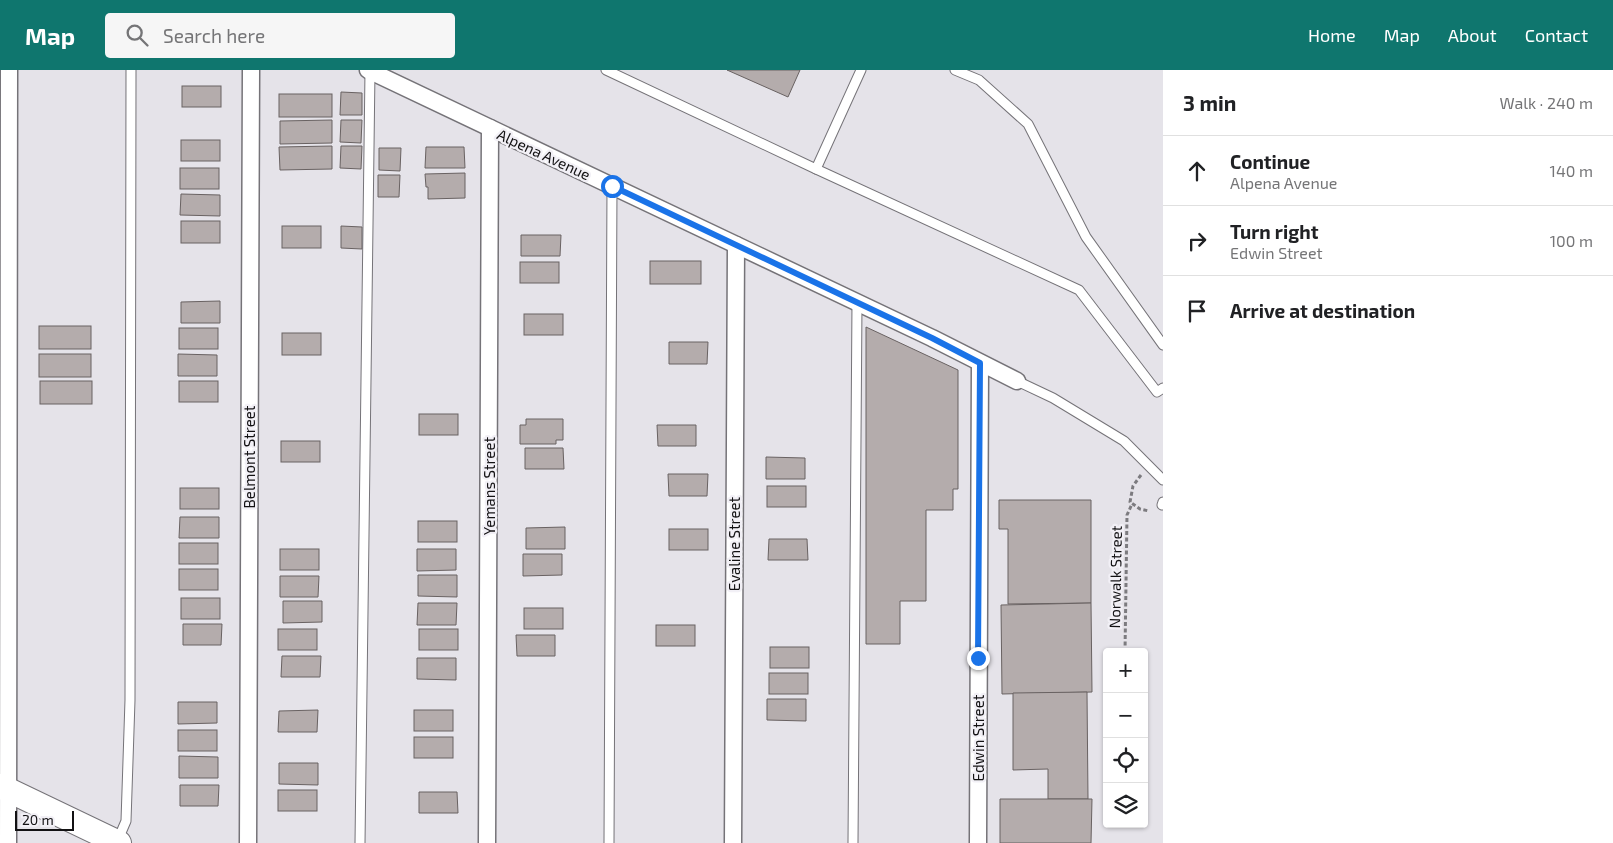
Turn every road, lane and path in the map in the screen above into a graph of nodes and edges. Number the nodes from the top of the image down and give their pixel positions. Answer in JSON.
{"nodes":[{"id":1,"x":9,"y":70,"type":"edge"},
{"id":2,"x":131,"y":70,"type":"edge"},
{"id":3,"x":251,"y":70,"type":"edge"},
{"id":4,"x":606,"y":70,"type":"edge"},
{"id":5,"x":861,"y":70,"type":"edge"},
{"id":6,"x":955,"y":70,"type":"edge"},
{"id":7,"x":369,"y":71,"type":"edge"},
{"id":8,"x":490,"y":128,"type":"junction"},
{"id":9,"x":816,"y":169,"type":"junction"},
{"id":10,"x":612,"y":186,"type":"junction"},
{"id":11,"x":736,"y":245,"type":"junction"},
{"id":12,"x":857,"y":303,"type":"junction"},
{"id":13,"x":1163,"y":345,"type":"edge"},
{"id":14,"x":980,"y":363,"type":"junction"},
{"id":15,"x":1017,"y":381,"type":"joint"},
{"id":16,"x":1163,"y":388,"type":"edge"},
{"id":17,"x":1150,"y":466,"type":"junction"},
{"id":18,"x":1163,"y":480,"type":"edge"},
{"id":19,"x":1162,"y":503,"type":"edge"},
{"id":20,"x":1132,"y":504,"type":"junction"},
{"id":21,"x":1125,"y":648,"type":"edge"},
{"id":22,"x":5,"y":788,"type":"edge"},
{"id":23,"x":118,"y":842,"type":"edge"},
{"id":24,"x":8,"y":843,"type":"edge"},
{"id":25,"x":248,"y":843,"type":"edge"},
{"id":26,"x":360,"y":843,"type":"edge"},
{"id":27,"x":487,"y":843,"type":"edge"},
{"id":28,"x":609,"y":843,"type":"edge"},
{"id":29,"x":733,"y":843,"type":"edge"},
{"id":30,"x":853,"y":843,"type":"edge"},
{"id":31,"x":978,"y":843,"type":"edge"}],
"edges":[{"from":1,"to":22,"type":"street"},
{"from":2,"to":23,"type":"lane"},
{"from":3,"to":25,"type":"street","name":"Belmont Street"},
{"from":4,"to":9,"type":"lane"},
{"from":5,"to":9,"type":"lane"},
{"from":6,"to":13,"type":"lane"},
{"from":7,"to":8,"type":"street","name":"Alpena Avenue"},
{"from":7,"to":26,"type":"lane"},
{"from":8,"to":10,"type":"street","name":"Alpena Avenue"},
{"from":8,"to":27,"type":"street","name":"Yemans Street"},
{"from":9,"to":16,"type":"lane"},
{"from":10,"to":11,"type":"street","name":"Alpena Avenue"},
{"from":10,"to":28,"type":"lane"},
{"from":11,"to":12,"type":"street","name":"Alpena Avenue"},
{"from":11,"to":29,"type":"street","name":"Evaline Street"},
{"from":12,"to":14,"type":"street","name":"Alpena Avenue"},
{"from":12,"to":30,"type":"lane"},
{"from":14,"to":15,"type":"street","name":"Alpena Avenue"},
{"from":14,"to":31,"type":"street","name":"Edwin Street"},
{"from":15,"to":17,"type":"lane"},
{"from":17,"to":18,"type":"lane"},
{"from":17,"to":20,"type":"path"},
{"from":19,"to":20,"type":"path"},
{"from":20,"to":21,"type":"path","name":"Norwalk Street"},
{"from":22,"to":23,"type":"street"},
{"from":22,"to":24,"type":"street"}]}
